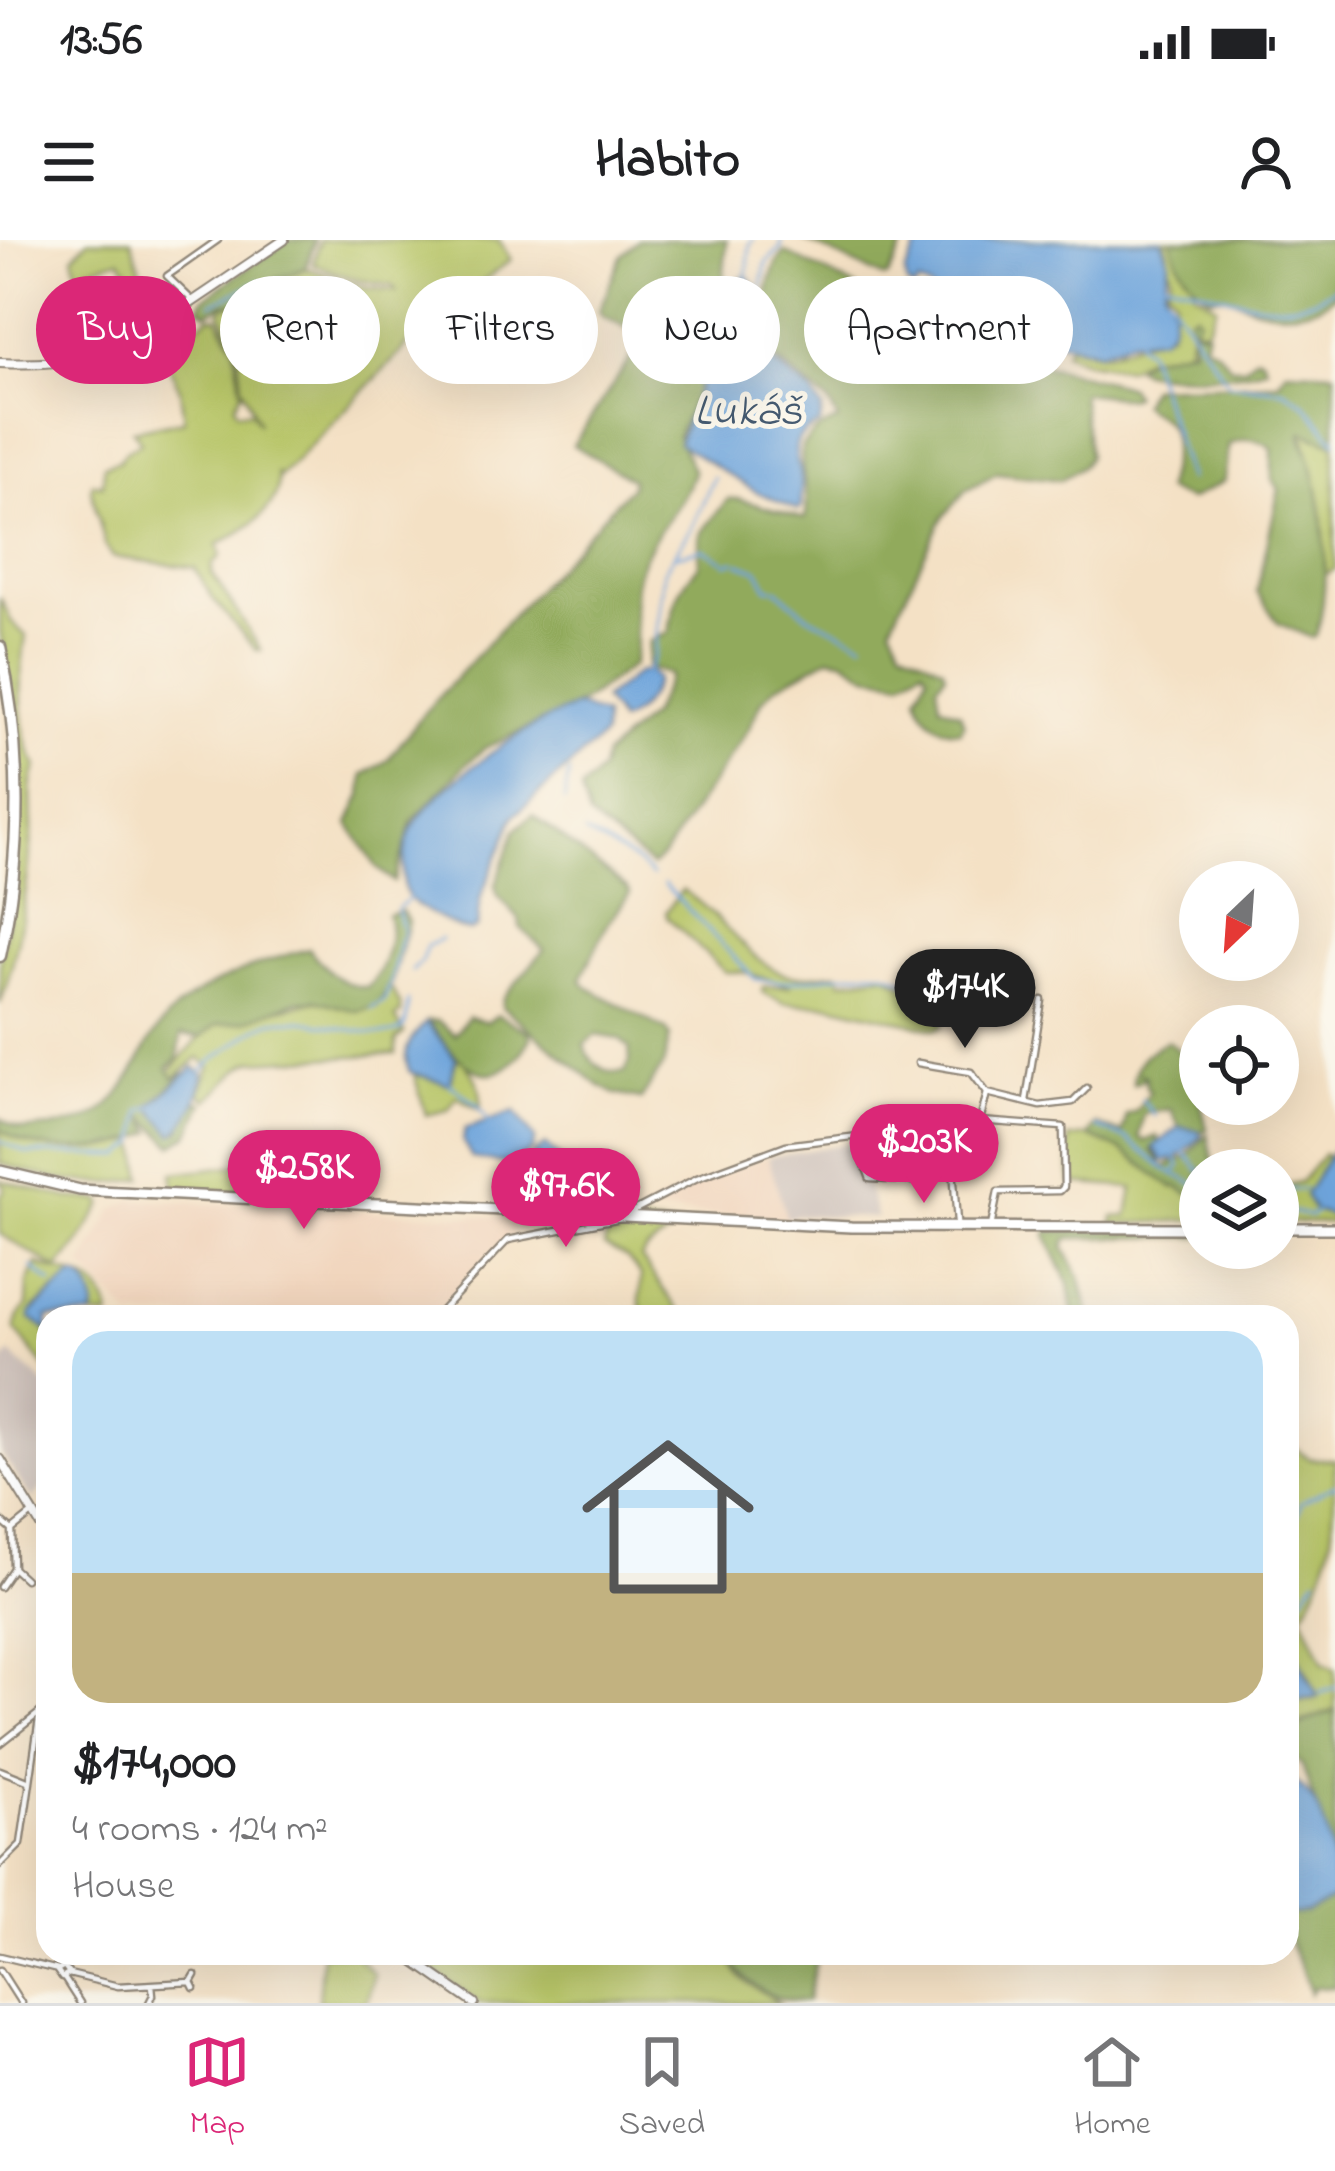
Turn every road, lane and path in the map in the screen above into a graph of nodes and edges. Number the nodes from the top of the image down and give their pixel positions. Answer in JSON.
{"nodes":[{"id":1,"x":218,"y":240,"type":"edge"},
{"id":2,"x":284,"y":240,"type":"edge"},
{"id":3,"x":167,"y":276,"type":"edge"},
{"id":4,"x":196,"y":301,"type":"edge"},
{"id":5,"x":0,"y":364,"type":"edge"},
{"id":6,"x":36,"y":364,"type":"edge"},
{"id":7,"x":0,"y":647,"type":"edge"},
{"id":8,"x":0,"y":952,"type":"edge"},
{"id":9,"x":1042,"y":1000,"type":"dead end"},
{"id":10,"x":918,"y":1063,"type":"dead end"},
{"id":11,"x":1087,"y":1088,"type":"dead end"},
{"id":12,"x":987,"y":1094,"type":"junction"},
{"id":13,"x":1025,"y":1103,"type":"junction"},
{"id":14,"x":980,"y":1121,"type":"junction"},
{"id":15,"x":950,"y":1126,"type":"junction"},
{"id":16,"x":855,"y":1137,"type":"junction"},
{"id":17,"x":0,"y":1171,"type":"edge"},
{"id":18,"x":915,"y":1181,"type":"dead end"},
{"id":19,"x":625,"y":1216,"type":"junction"},
{"id":20,"x":991,"y":1228,"type":"junction"},
{"id":21,"x":1179,"y":1228,"type":"edge"},
{"id":22,"x":1299,"y":1228,"type":"edge"},
{"id":23,"x":1335,"y":1228,"type":"edge"},
{"id":24,"x":957,"y":1229,"type":"junction"},
{"id":25,"x":446,"y":1305,"type":"edge"},
{"id":26,"x":0,"y":1459,"type":"edge"},
{"id":27,"x":9,"y":1472,"type":"junction"},
{"id":28,"x":0,"y":1480,"type":"edge"},
{"id":29,"x":33,"y":1513,"type":"junction"},
{"id":30,"x":36,"y":1518,"type":"edge"},
{"id":31,"x":0,"y":1520,"type":"edge"},
{"id":32,"x":12,"y":1530,"type":"junction"},
{"id":33,"x":13,"y":1568,"type":"junction"},
{"id":34,"x":26,"y":1579,"type":"dead end"},
{"id":35,"x":0,"y":1587,"type":"edge"},
{"id":36,"x":36,"y":1715,"type":"edge"},
{"id":37,"x":36,"y":1740,"type":"edge"},
{"id":38,"x":0,"y":1744,"type":"edge"},
{"id":39,"x":0,"y":1770,"type":"edge"},
{"id":40,"x":30,"y":1781,"type":"junction"},
{"id":41,"x":0,"y":1865,"type":"edge"},
{"id":42,"x":0,"y":1956,"type":"edge"},
{"id":43,"x":36,"y":1965,"type":"edge"},
{"id":44,"x":37,"y":1965,"type":"edge"},
{"id":45,"x":419,"y":1965,"type":"edge"},
{"id":46,"x":0,"y":1970,"type":"edge"},
{"id":47,"x":66,"y":1976,"type":"junction"},
{"id":48,"x":193,"y":1982,"type":"dead end"},
{"id":49,"x":152,"y":1985,"type":"junction"},
{"id":50,"x":21,"y":2003,"type":"edge"},
{"id":51,"x":80,"y":2003,"type":"edge"},
{"id":52,"x":149,"y":2003,"type":"edge"},
{"id":53,"x":474,"y":2003,"type":"edge"}],
"edges":[{"from":1,"to":3,"type":"street"},
{"from":2,"to":4,"type":"street"},
{"from":5,"to":6,"type":"street"},
{"from":7,"to":8,"type":"main road"},
{"from":9,"to":13,"type":"street"},
{"from":10,"to":12,"type":"street"},
{"from":11,"to":13,"type":"street"},
{"from":12,"to":13,"type":"street"},
{"from":12,"to":14,"type":"street"},
{"from":14,"to":15,"type":"street"},
{"from":14,"to":20,"type":"street"},
{"from":15,"to":16,"type":"street"},
{"from":15,"to":24,"type":"street"},
{"from":16,"to":18,"type":"street"},
{"from":16,"to":19,"type":"street"},
{"from":17,"to":19,"type":"main road"},
{"from":19,"to":24,"type":"main road"},
{"from":19,"to":25,"type":"street"},
{"from":20,"to":21,"type":"main road"},
{"from":20,"to":24,"type":"main road"},
{"from":22,"to":23,"type":"main road"},
{"from":26,"to":27,"type":"street"},
{"from":27,"to":28,"type":"street"},
{"from":27,"to":29,"type":"street"},
{"from":29,"to":30,"type":"street"},
{"from":29,"to":32,"type":"street"},
{"from":31,"to":32,"type":"street"},
{"from":32,"to":33,"type":"street"},
{"from":33,"to":34,"type":"street"},
{"from":33,"to":35,"type":"street"},
{"from":36,"to":38,"type":"street"},
{"from":37,"to":40,"type":"street"},
{"from":39,"to":40,"type":"street"},
{"from":40,"to":41,"type":"street"},
{"from":42,"to":43,"type":"street"},
{"from":44,"to":47,"type":"street"},
{"from":45,"to":53,"type":"street"},
{"from":46,"to":50,"type":"street"},
{"from":47,"to":49,"type":"street"},
{"from":47,"to":51,"type":"street"},
{"from":48,"to":49,"type":"street"},
{"from":49,"to":52,"type":"street"}]}
